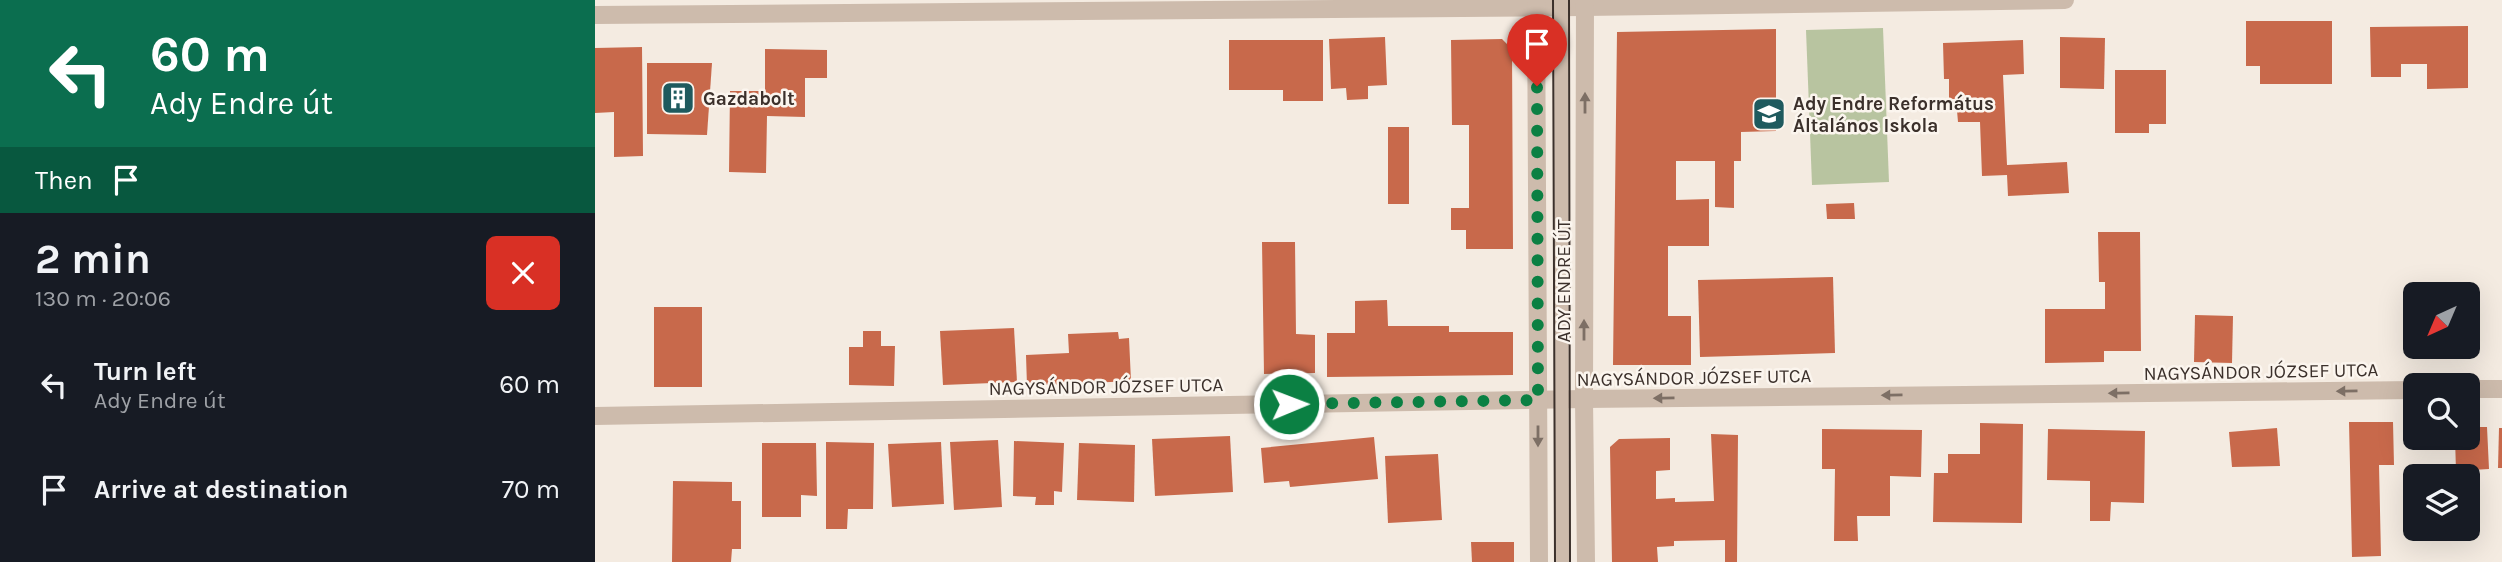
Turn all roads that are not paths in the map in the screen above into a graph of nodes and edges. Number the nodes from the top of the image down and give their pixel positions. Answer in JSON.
{"nodes":[{"id":1,"x":2065,"y":0,"type":"edge"},
{"id":2,"x":1536,"y":3,"type":"edge"},
{"id":3,"x":1561,"y":3,"type":"edge"},
{"id":4,"x":1585,"y":3,"type":"edge"},
{"id":5,"x":595,"y":15,"type":"edge"},
{"id":6,"x":2480,"y":389,"type":"edge"},
{"id":7,"x":2502,"y":389,"type":"edge"},
{"id":8,"x":2403,"y":390,"type":"edge"},
{"id":9,"x":1584,"y":398,"type":"junction"},
{"id":10,"x":1561,"y":399,"type":"junction"},
{"id":11,"x":1538,"y":400,"type":"junction"},
{"id":12,"x":595,"y":416,"type":"edge"},
{"id":13,"x":1539,"y":562,"type":"edge"},
{"id":14,"x":1562,"y":562,"type":"edge"},
{"id":15,"x":1586,"y":562,"type":"edge"}],
"edges":[{"from":1,"to":4,"type":"street"},
{"from":2,"to":3,"type":"street"},
{"from":2,"to":5,"type":"street"},
{"from":2,"to":11,"type":"street","name":"ADY ENDRE ÚT"},
{"from":3,"to":4,"type":"street"},
{"from":3,"to":10,"type":"lane"},
{"from":9,"to":4,"type":"street","name":"ADY ENDRE ÚT","one_way":true},
{"from":6,"to":7,"type":"street"},
{"from":8,"to":9,"type":"street","name":"NAGYSÁNDOR JÓZSEF UTCA","one_way":true},
{"from":9,"to":10,"type":"street","name":"NAGYSÁNDOR JÓZSEF UTCA"},
{"from":9,"to":15,"type":"street","name":"ADY ENDRE ÚT"},
{"from":10,"to":11,"type":"street","name":"NAGYSÁNDOR JÓZSEF UTCA"},
{"from":10,"to":14,"type":"lane"},
{"from":11,"to":12,"type":"street","name":"NAGYSÁNDOR JÓZSEF UTCA"},
{"from":11,"to":13,"type":"street","name":"ADY ENDRE ÚT","one_way":true}]}
